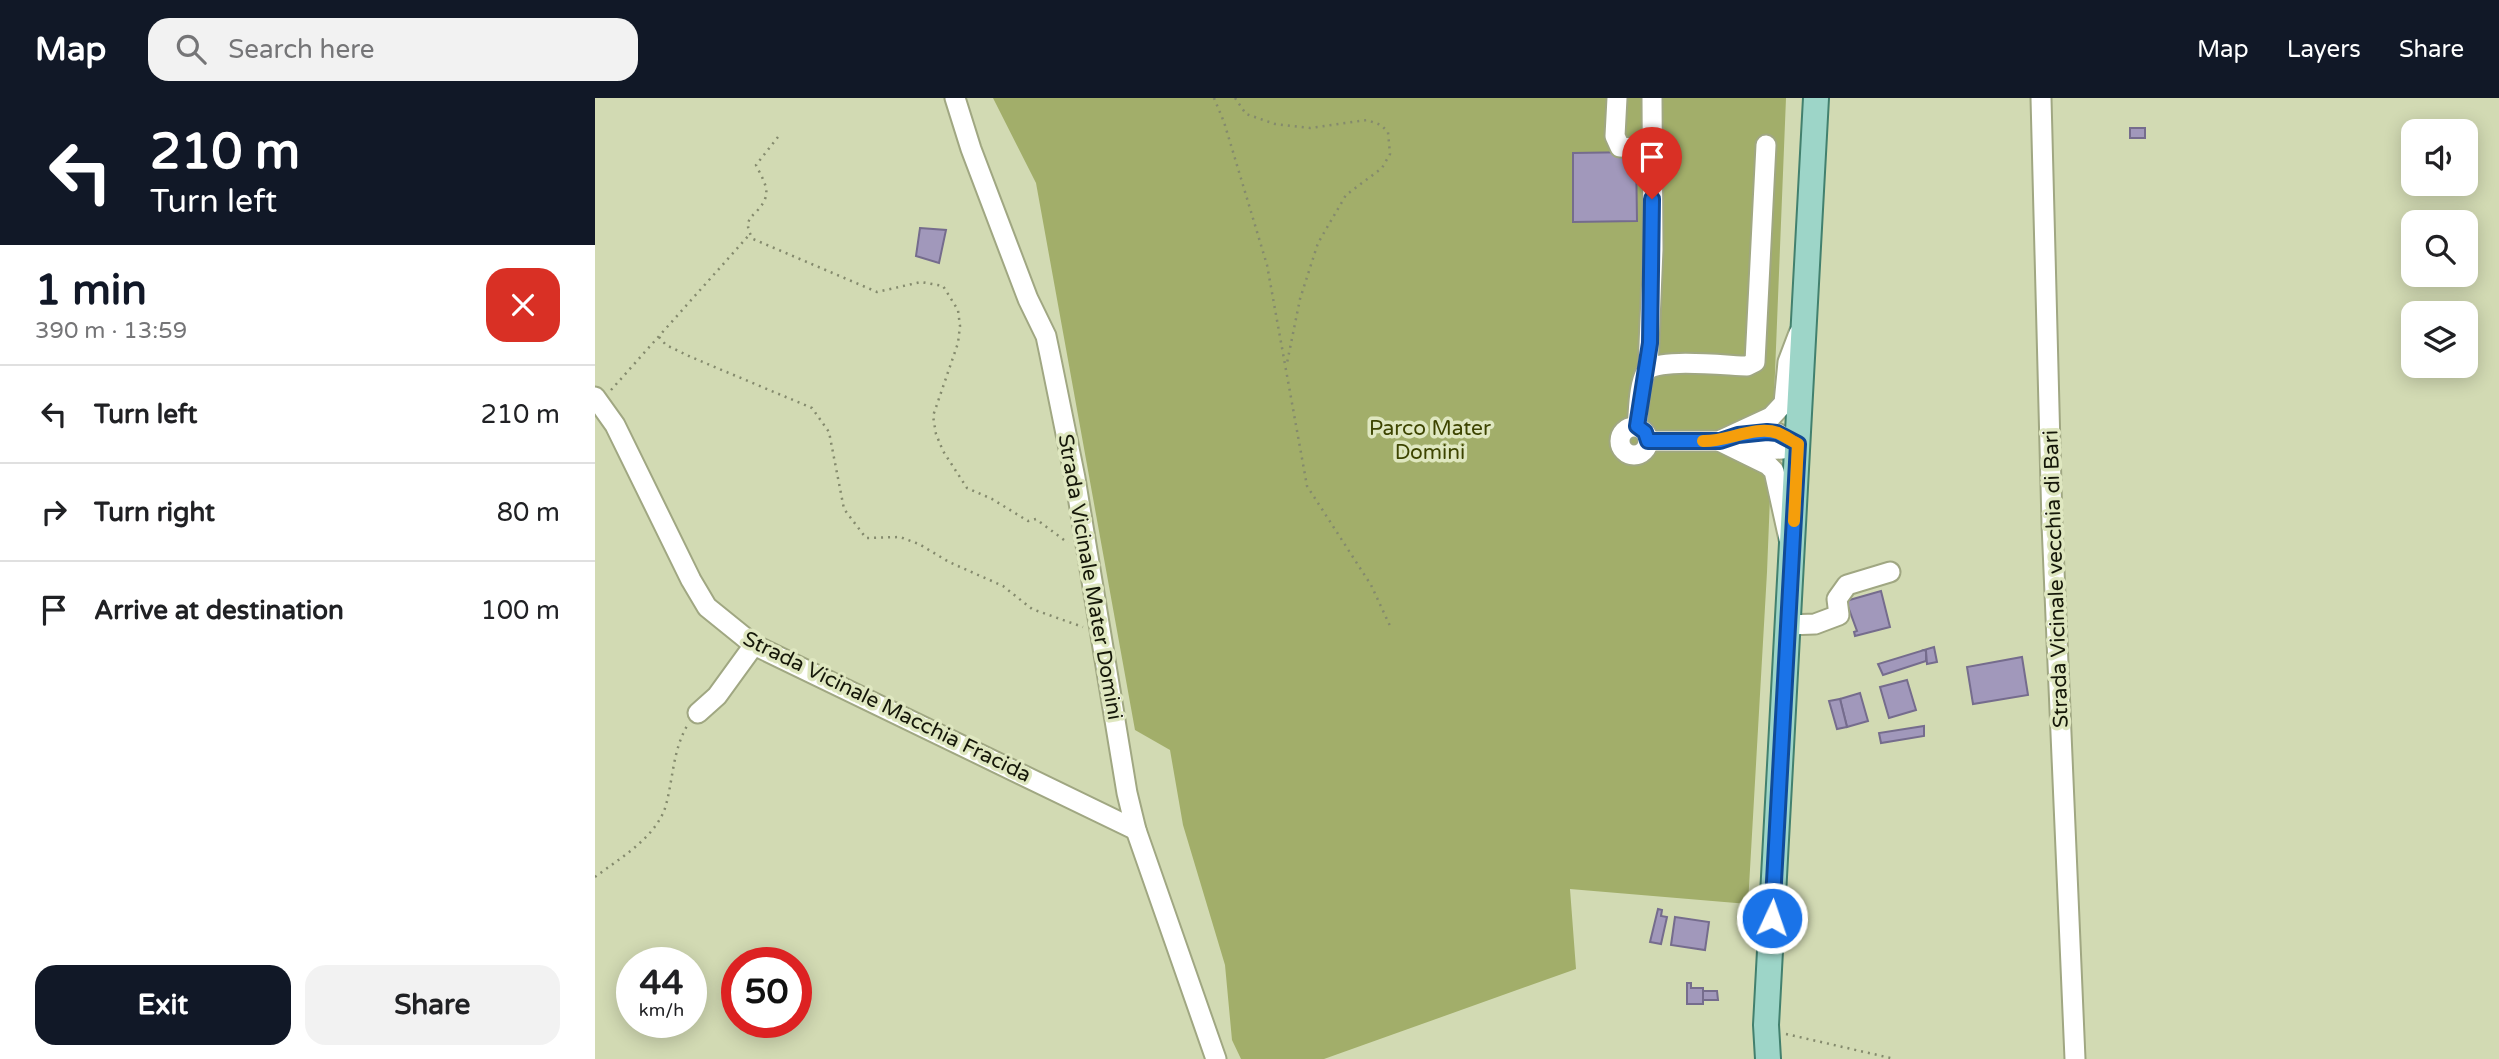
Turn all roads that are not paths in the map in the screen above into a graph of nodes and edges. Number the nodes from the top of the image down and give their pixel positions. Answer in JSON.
{"nodes":[{"id":1,"x":955,"y":98,"type":"edge"},
{"id":2,"x":1616,"y":98,"type":"edge"},
{"id":3,"x":1652,"y":98,"type":"edge"},
{"id":4,"x":1816,"y":98,"type":"edge"},
{"id":5,"x":2041,"y":98,"type":"edge"},
{"id":6,"x":1766,"y":145,"type":"dead end"},
{"id":7,"x":1652,"y":149,"type":"junction"},
{"id":8,"x":1804,"y":319,"type":"junction"},
{"id":9,"x":1648,"y":369,"type":"junction"},
{"id":10,"x":597,"y":400,"type":"edge"},
{"id":11,"x":1732,"y":442,"type":"junction"},
{"id":12,"x":1798,"y":444,"type":"junction"},
{"id":13,"x":1792,"y":552,"type":"junction"},
{"id":14,"x":1890,"y":572,"type":"dead end"},
{"id":15,"x":1788,"y":625,"type":"junction"},
{"id":16,"x":754,"y":645,"type":"junction"},
{"id":17,"x":698,"y":713,"type":"road end"},
{"id":18,"x":1136,"y":830,"type":"junction"},
{"id":19,"x":1766,"y":1025,"type":"junction"},
{"id":20,"x":1216,"y":1059,"type":"edge"},
{"id":21,"x":1759,"y":1059,"type":"edge"},
{"id":22,"x":1768,"y":1059,"type":"edge"},
{"id":23,"x":2075,"y":1059,"type":"edge"}],
"edges":[{"from":1,"to":18,"type":"street","name":"Strada Vicinale Mater Domini"},
{"from":2,"to":7,"type":"street"},
{"from":3,"to":7,"type":"street"},
{"from":4,"to":8,"type":"main road"},
{"from":5,"to":23,"type":"street","name":"Strada Vicinale vecchia di Bari"},
{"from":6,"to":9,"type":"street"},
{"from":7,"to":9,"type":"street"},
{"from":8,"to":11,"type":"street"},
{"from":8,"to":12,"type":"main road"},
{"from":9,"to":11,"type":"street"},
{"from":10,"to":16,"type":"street","name":"Strada Vicinale Macchia Fracida"},
{"from":11,"to":12,"type":"street"},
{"from":11,"to":13,"type":"street"},
{"from":12,"to":13,"type":"main road"},
{"from":13,"to":15,"type":"main road"},
{"from":14,"to":15,"type":"street"},
{"from":15,"to":19,"type":"main road"},
{"from":16,"to":17,"type":"street"},
{"from":16,"to":18,"type":"street","name":"Strada Vicinale Macchia Fracida"},
{"from":18,"to":20,"type":"street","name":"Strada Vicinale Mater Domini"},
{"from":19,"to":21,"type":"main road"},
{"from":19,"to":22,"type":"main road"}]}
